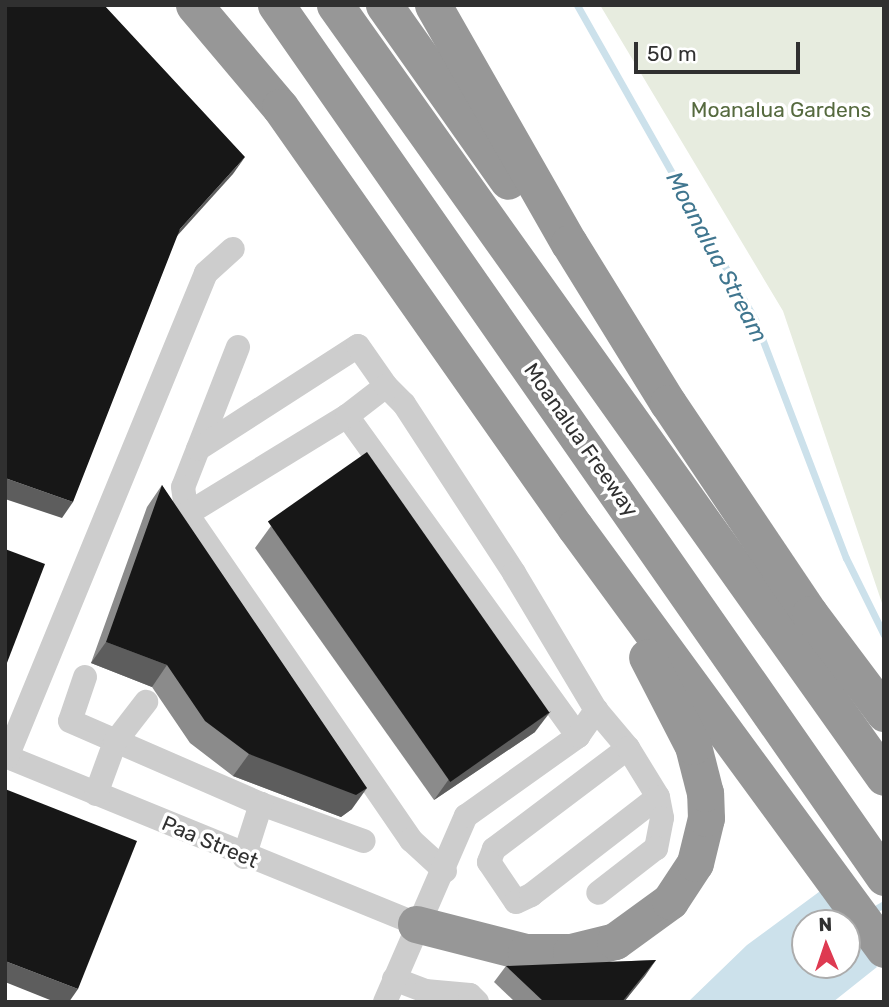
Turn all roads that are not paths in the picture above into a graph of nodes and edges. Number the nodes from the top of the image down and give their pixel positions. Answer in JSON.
{"nodes":[{"id":1,"x":194,"y":5,"type":"edge"},
{"id":2,"x":276,"y":5,"type":"edge"},
{"id":3,"x":335,"y":5,"type":"edge"},
{"id":4,"x":384,"y":5,"type":"edge"},
{"id":5,"x":433,"y":5,"type":"edge"},
{"id":6,"x":233,"y":249,"type":"dead end"},
{"id":7,"x":239,"y":347,"type":"dead end"},
{"id":8,"x":386,"y":386,"type":"junction"},
{"id":9,"x":668,"y":403,"type":"junction"},
{"id":10,"x":347,"y":416,"type":"junction"},
{"id":11,"x":198,"y":449,"type":"junction"},
{"id":12,"x":187,"y":514,"type":"junction"},
{"id":13,"x":575,"y":527,"type":"junction"},
{"id":14,"x":85,"y":677,"type":"dead end"},
{"id":15,"x":146,"y":702,"type":"dead end"},
{"id":16,"x":596,"y":710,"type":"junction"},
{"id":17,"x":884,"y":713,"type":"edge"},
{"id":18,"x":578,"y":736,"type":"junction"},
{"id":19,"x":115,"y":742,"type":"junction"},
{"id":20,"x":628,"y":748,"type":"junction"},
{"id":21,"x":6,"y":756,"type":"edge"},
{"id":22,"x":884,"y":777,"type":"edge"},
{"id":23,"x":96,"y":794,"type":"junction"},
{"id":24,"x":658,"y":797,"type":"junction"},
{"id":25,"x":261,"y":804,"type":"junction"},
{"id":26,"x":364,"y":841,"type":"dead end"},
{"id":27,"x":454,"y":842,"type":"junction"},
{"id":28,"x":492,"y":856,"type":"junction"},
{"id":29,"x":244,"y":857,"type":"junction"},
{"id":30,"x":840,"y":859,"type":"junction"},
{"id":31,"x":444,"y":871,"type":"junction"},
{"id":32,"x":884,"y":877,"type":"edge"},
{"id":33,"x":598,"y":893,"type":"dead end"},
{"id":34,"x":416,"y":925,"type":"junction"},
{"id":35,"x":884,"y":948,"type":"edge"},
{"id":36,"x":389,"y":990,"type":"edge"},
{"id":37,"x":429,"y":996,"type":"edge"},
{"id":38,"x":477,"y":1002,"type":"edge"}],
"edges":[{"from":1,"to":13,"type":"highway"},
{"from":2,"to":30,"type":"highway","name":"Moanalua Freeway"},
{"from":3,"to":22,"type":"highway"},
{"from":4,"to":9,"type":"highway"},
{"from":5,"to":9,"type":"highway"},
{"from":6,"to":21,"type":"street"},
{"from":7,"to":11,"type":"street"},
{"from":8,"to":10,"type":"street"},
{"from":8,"to":11,"type":"street"},
{"from":8,"to":16,"type":"street"},
{"from":9,"to":17,"type":"highway"},
{"from":10,"to":12,"type":"street"},
{"from":10,"to":18,"type":"street"},
{"from":11,"to":12,"type":"street"},
{"from":12,"to":31,"type":"street"},
{"from":13,"to":30,"type":"highway"},
{"from":13,"to":34,"type":"highway"},
{"from":14,"to":19,"type":"street"},
{"from":15,"to":19,"type":"street"},
{"from":16,"to":18,"type":"street"},
{"from":16,"to":20,"type":"street"},
{"from":18,"to":27,"type":"street"},
{"from":19,"to":23,"type":"street"},
{"from":19,"to":25,"type":"street"},
{"from":20,"to":24,"type":"street"},
{"from":20,"to":28,"type":"street"},
{"from":21,"to":23,"type":"street","name":"Paa Street"},
{"from":23,"to":29,"type":"street","name":"Paa Street"},
{"from":24,"to":28,"type":"street"},
{"from":24,"to":33,"type":"street"},
{"from":25,"to":26,"type":"street"},
{"from":25,"to":29,"type":"street"},
{"from":27,"to":28,"type":"street"},
{"from":27,"to":31,"type":"street"},
{"from":29,"to":34,"type":"street","name":"Paa Street"},
{"from":30,"to":32,"type":"highway"},
{"from":30,"to":35,"type":"highway"},
{"from":31,"to":34,"type":"street"},
{"from":34,"to":36,"type":"street"},
{"from":36,"to":37,"type":"street"},
{"from":37,"to":38,"type":"street"}]}
